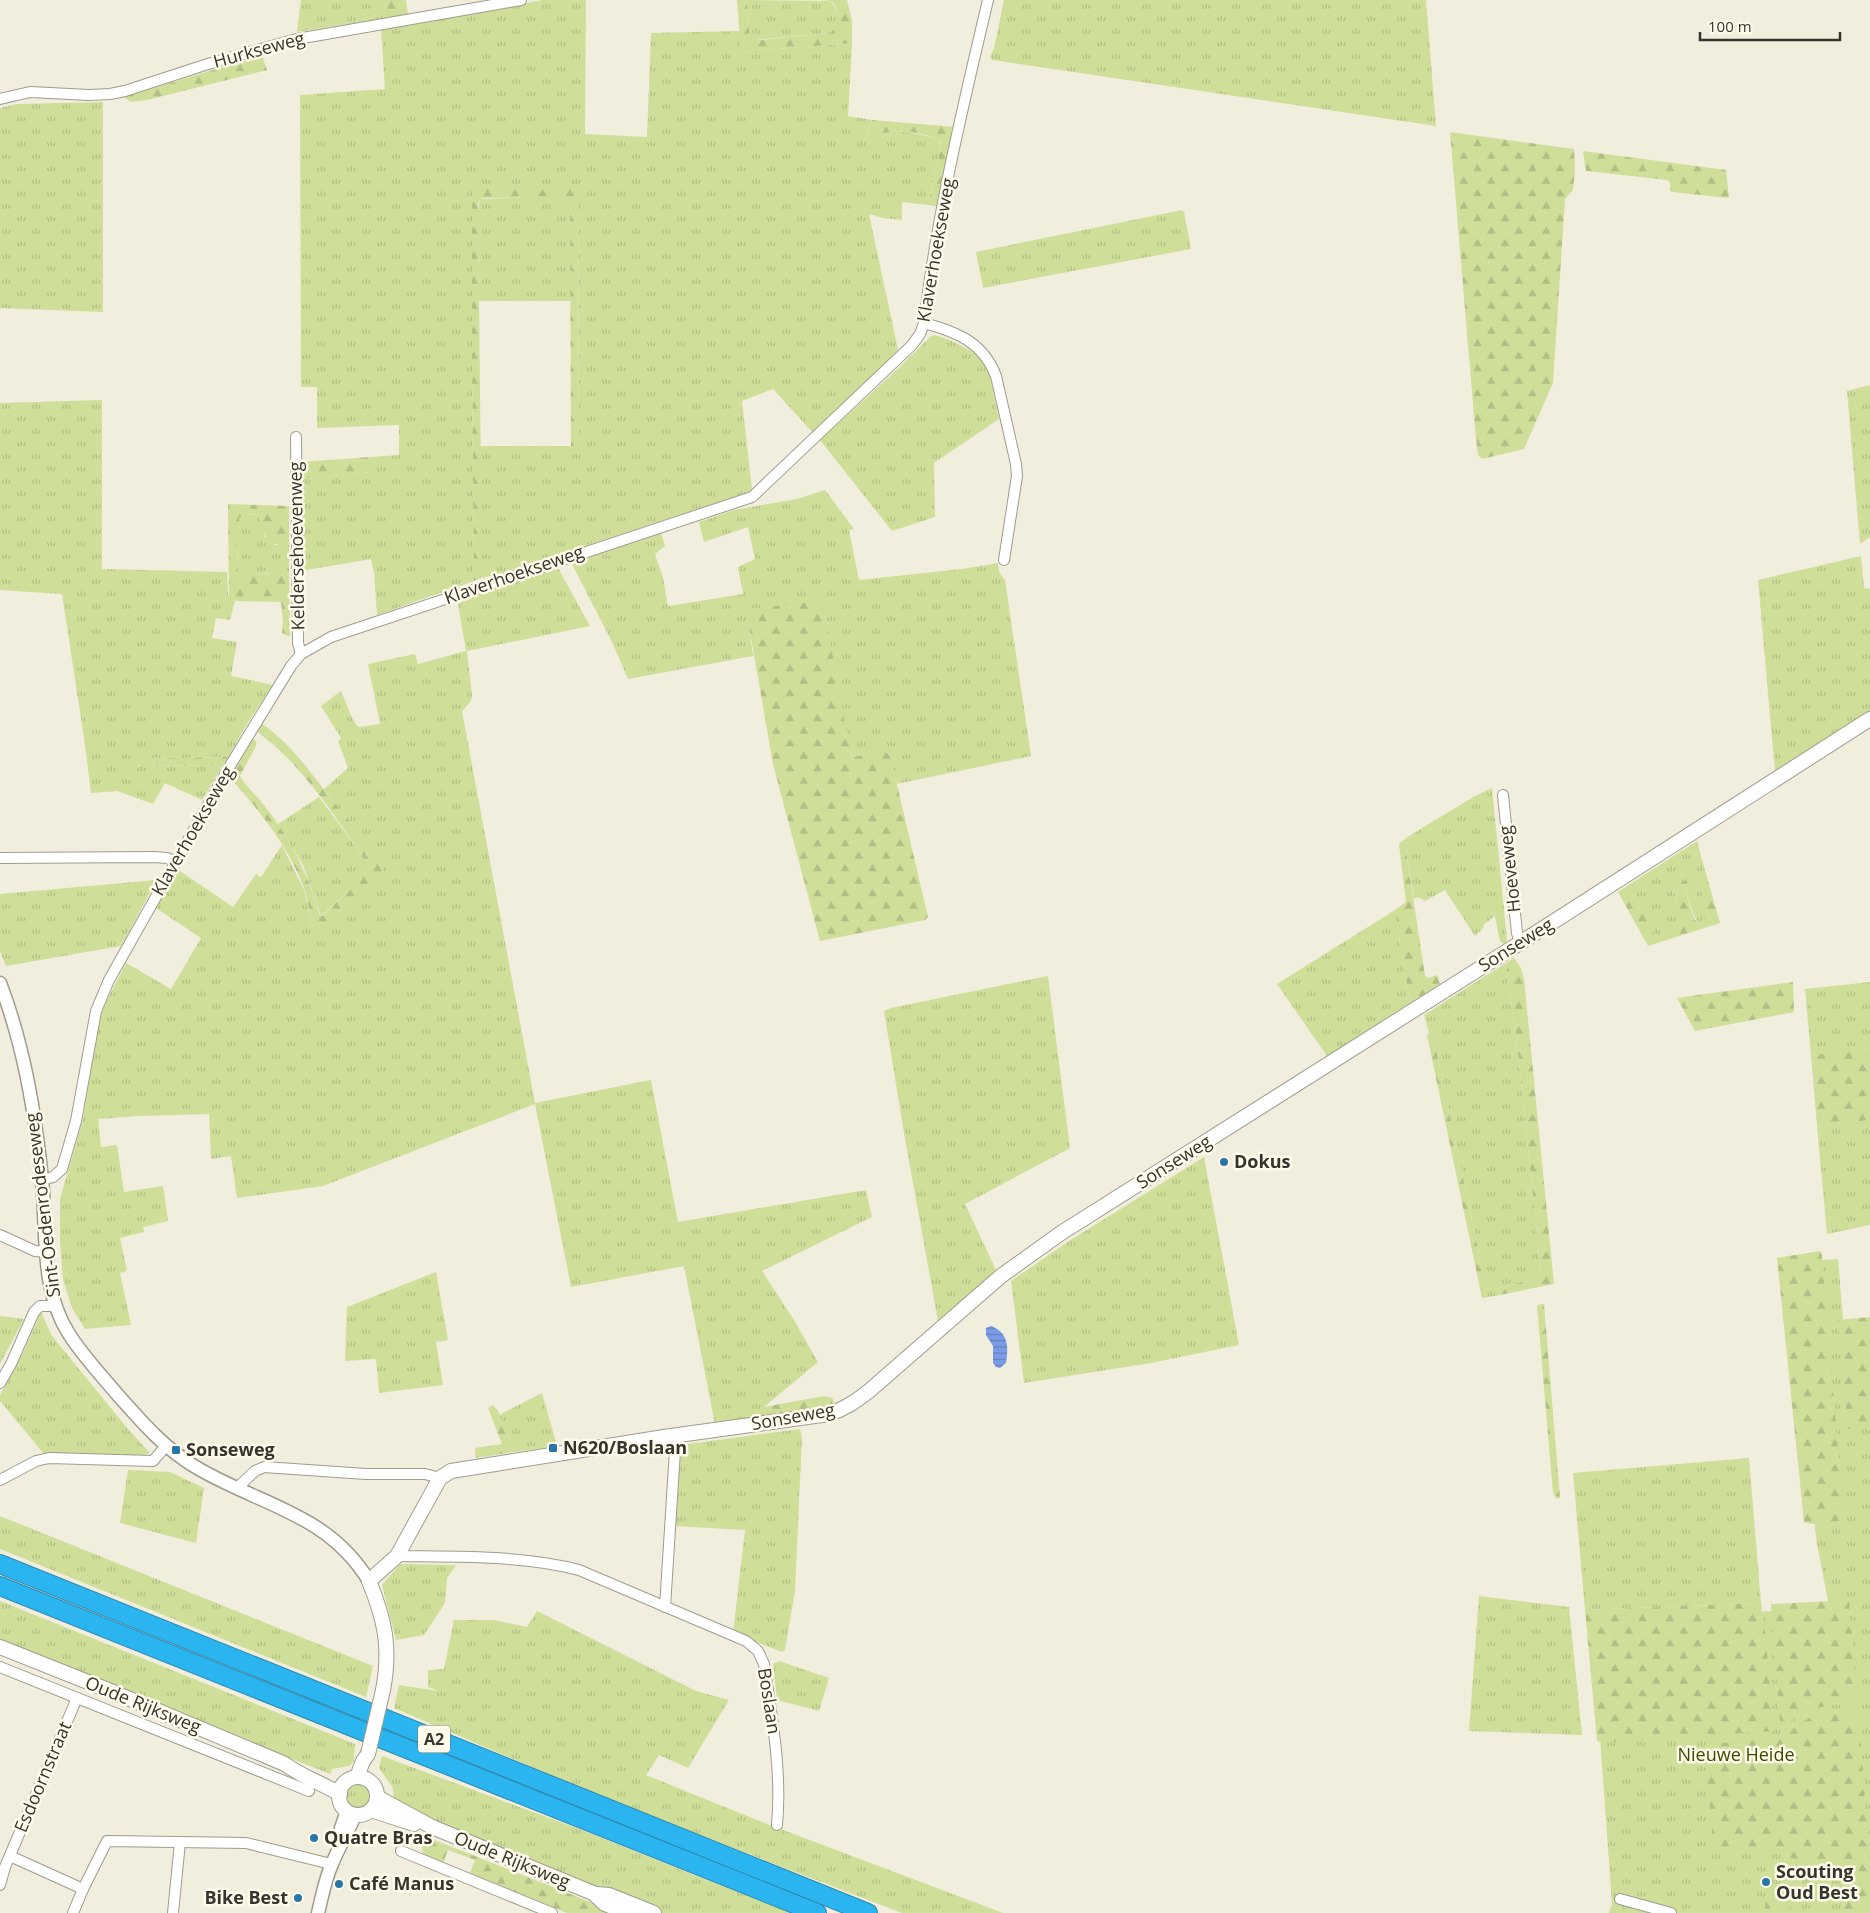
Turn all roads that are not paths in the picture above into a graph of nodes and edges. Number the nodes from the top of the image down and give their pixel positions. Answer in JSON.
{"nodes":[{"id":1,"x":521,"y":0,"type":"edge"},
{"id":2,"x":988,"y":0,"type":"edge"},
{"id":3,"x":0,"y":99,"type":"edge"},
{"id":4,"x":924,"y":323,"type":"junction"},
{"id":5,"x":296,"y":437,"type":"dead end"},
{"id":6,"x":1004,"y":560,"type":"dead end"},
{"id":7,"x":301,"y":654,"type":"junction"},
{"id":8,"x":1870,"y":719,"type":"edge"},
{"id":9,"x":1503,"y":795,"type":"dead end"},
{"id":10,"x":0,"y":858,"type":"edge"},
{"id":11,"x":176,"y":862,"type":"junction"},
{"id":12,"x":1520,"y":943,"type":"junction"},
{"id":13,"x":0,"y":983,"type":"edge"},
{"id":14,"x":42,"y":1180,"type":"junction"},
{"id":15,"x":0,"y":1235,"type":"edge"},
{"id":16,"x":47,"y":1252,"type":"junction"},
{"id":17,"x":55,"y":1306,"type":"junction"},
{"id":18,"x":0,"y":1383,"type":"edge"},
{"id":19,"x":676,"y":1435,"type":"junction"},
{"id":20,"x":165,"y":1446,"type":"junction"},
{"id":21,"x":440,"y":1478,"type":"junction"},
{"id":22,"x":0,"y":1480,"type":"edge"},
{"id":23,"x":237,"y":1488,"type":"junction"},
{"id":24,"x":396,"y":1556,"type":"junction"},
{"id":25,"x":0,"y":1564,"type":"edge"},
{"id":26,"x":369,"y":1581,"type":"junction"},
{"id":27,"x":0,"y":1586,"type":"edge"},
{"id":28,"x":665,"y":1607,"type":"junction"},
{"id":29,"x":0,"y":1647,"type":"edge"},
{"id":30,"x":0,"y":1666,"type":"edge"},
{"id":31,"x":77,"y":1698,"type":"junction"},
{"id":32,"x":268,"y":1757,"type":"junction"},
{"id":33,"x":263,"y":1773,"type":"junction"},
{"id":34,"x":362,"y":1778,"type":"junction"},
{"id":35,"x":342,"y":1789,"type":"junction"},
{"id":36,"x":309,"y":1791,"type":"dead end"},
{"id":37,"x":374,"y":1803,"type":"junction"},
{"id":38,"x":351,"y":1812,"type":"junction"},
{"id":39,"x":777,"y":1825,"type":"dead end"},
{"id":40,"x":180,"y":1842,"type":"junction"},
{"id":41,"x":401,"y":1851,"type":"dead end"},
{"id":42,"x":10,"y":1856,"type":"junction"},
{"id":43,"x":331,"y":1864,"type":"junction"},
{"id":44,"x":0,"y":1885,"type":"edge"},
{"id":45,"x":83,"y":1889,"type":"junction"},
{"id":46,"x":593,"y":1893,"type":"junction"},
{"id":47,"x":1620,"y":1898,"type":"dead end"},
{"id":48,"x":652,"y":1912,"type":"edge"},
{"id":49,"x":73,"y":1913,"type":"edge"},
{"id":50,"x":174,"y":1913,"type":"edge"},
{"id":51,"x":318,"y":1913,"type":"edge"},
{"id":52,"x":552,"y":1913,"type":"edge"},
{"id":53,"x":628,"y":1913,"type":"edge"},
{"id":54,"x":817,"y":1913,"type":"edge"},
{"id":55,"x":868,"y":1913,"type":"edge"},
{"id":56,"x":1671,"y":1913,"type":"edge"}],
"edges":[{"from":1,"to":3,"type":"street","name":"Hurkseweg"},
{"from":2,"to":4,"type":"street","name":"Klaverhoekseweg"},
{"from":4,"to":6,"type":"street"},
{"from":4,"to":7,"type":"street","name":"Klaverhoekseweg"},
{"from":5,"to":7,"type":"street","name":"Keldersehoevenweg"},
{"from":7,"to":11,"type":"street","name":"Klaverhoekseweg"},
{"from":8,"to":12,"type":"main road","name":"Sonseweg"},
{"from":9,"to":12,"type":"street","name":"Hoeveweg"},
{"from":10,"to":11,"type":"street"},
{"from":11,"to":14,"type":"street","name":"Klaverhoekseweg"},
{"from":12,"to":19,"type":"main road","name":"Sonseweg"},
{"from":13,"to":14,"type":"street","name":"Sint-Oedenrodeseweg"},
{"from":14,"to":16,"type":"street","name":"Sint-Oedenrodeseweg"},
{"from":15,"to":16,"type":"street"},
{"from":16,"to":17,"type":"street","name":"Sint-Oedenrodeseweg"},
{"from":17,"to":18,"type":"street"},
{"from":17,"to":20,"type":"street","name":"Sint-Oedenrodeseweg"},
{"from":19,"to":21,"type":"main road","name":"Sonseweg"},
{"from":19,"to":28,"type":"street"},
{"from":20,"to":22,"type":"street"},
{"from":20,"to":23,"type":"street","name":"Sint-Oedenrodeseweg"},
{"from":21,"to":23,"type":"street"},
{"from":21,"to":24,"type":"main road"},
{"from":23,"to":26,"type":"street","name":"Sint-Oedenrodeseweg"},
{"from":24,"to":26,"type":"main road"},
{"from":24,"to":28,"type":"street","name":"Boslaan"},
{"from":25,"to":55,"type":"highway","number":"A2"},
{"from":26,"to":34,"type":"main road","name":"Sint-Oedenrodeseweg","bridge":true},
{"from":27,"to":54,"type":"highway","number":"A2"},
{"from":28,"to":39,"type":"street","name":"Boslaan"},
{"from":29,"to":32,"type":"main road","name":"Oude Rijksweg"},
{"from":30,"to":31,"type":"street"},
{"from":31,"to":33,"type":"street"},
{"from":31,"to":42,"type":"street","name":"Esdoornstraat"},
{"from":32,"to":33,"type":"street"},
{"from":32,"to":35,"type":"main road","name":"Oude Rijksweg"},
{"from":33,"to":36,"type":"street"},
{"from":34,"to":35,"type":"main road"},
{"from":34,"to":37,"type":"main road"},
{"from":35,"to":38,"type":"main road"},
{"from":37,"to":38,"type":"main road"},
{"from":37,"to":46,"type":"main road","name":"Oude Rijksweg"},
{"from":38,"to":43,"type":"street"},
{"from":40,"to":43,"type":"street"},
{"from":40,"to":45,"type":"street"},
{"from":40,"to":50,"type":"street"},
{"from":41,"to":52,"type":"street"},
{"from":42,"to":44,"type":"street","name":"Esdoornstraat"},
{"from":42,"to":45,"type":"street"},
{"from":43,"to":51,"type":"street"},
{"from":45,"to":49,"type":"street"},
{"from":46,"to":48,"type":"main road","name":"Oude Rijksweg"},
{"from":46,"to":53,"type":"main road","name":"Oude Rijksweg"},
{"from":47,"to":56,"type":"street"}]}
